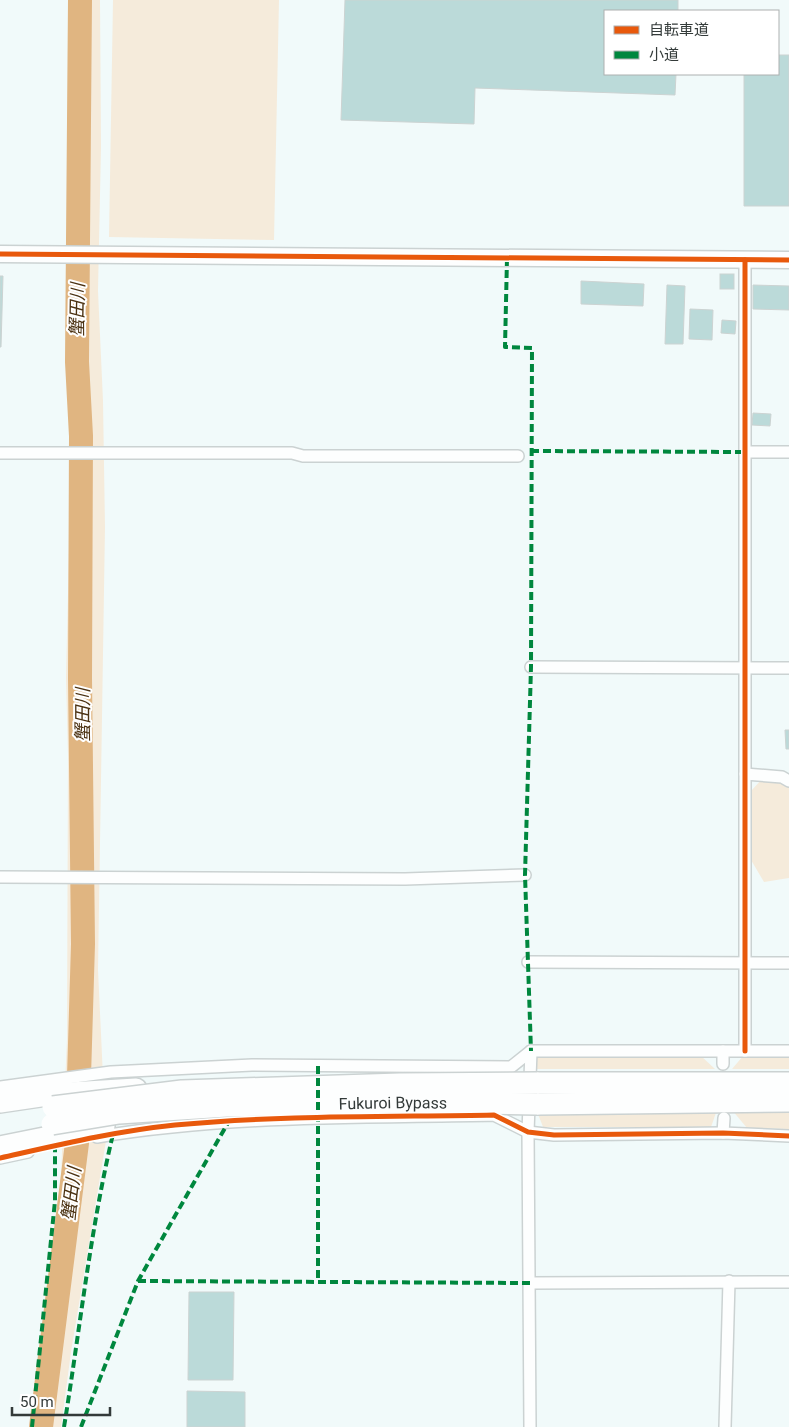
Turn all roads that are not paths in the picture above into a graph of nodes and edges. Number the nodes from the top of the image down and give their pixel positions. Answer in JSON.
{"nodes":[{"id":1,"x":0,"y":254,"type":"edge"},
{"id":2,"x":745,"y":260,"type":"junction"},
{"id":3,"x":789,"y":260,"type":"edge"},
{"id":4,"x":745,"y":452,"type":"junction"},
{"id":5,"x":789,"y":452,"type":"edge"},
{"id":6,"x":0,"y":453,"type":"edge"},
{"id":7,"x":518,"y":456,"type":"dead end"},
{"id":8,"x":531,"y":667,"type":"dead end"},
{"id":9,"x":745,"y":668,"type":"junction"},
{"id":10,"x":789,"y":668,"type":"edge"},
{"id":11,"x":744,"y":774,"type":"junction"},
{"id":12,"x":789,"y":781,"type":"edge"},
{"id":13,"x":524,"y":875,"type":"dead end"},
{"id":14,"x":0,"y":877,"type":"edge"},
{"id":15,"x":528,"y":962,"type":"dead end"},
{"id":16,"x":744,"y":963,"type":"junction"},
{"id":17,"x":789,"y":963,"type":"edge"},
{"id":18,"x":531,"y":1051,"type":"junction"},
{"id":19,"x":723,"y":1051,"type":"junction"},
{"id":20,"x":745,"y":1051,"type":"junction"},
{"id":21,"x":789,"y":1051,"type":"edge"},
{"id":22,"x":723,"y":1064,"type":"dead end"},
{"id":23,"x":789,"y":1083,"type":"edge"},
{"id":24,"x":0,"y":1087,"type":"edge"},
{"id":25,"x":537,"y":1093,"type":"junction"},
{"id":26,"x":182,"y":1100,"type":"junction"},
{"id":27,"x":789,"y":1101,"type":"edge"},
{"id":28,"x":0,"y":1102,"type":"edge"},
{"id":29,"x":55,"y":1114,"type":"junction"},
{"id":30,"x":0,"y":1116,"type":"edge"},
{"id":31,"x":724,"y":1118,"type":"dead end"},
{"id":32,"x":528,"y":1132,"type":"junction"},
{"id":33,"x":723,"y":1133,"type":"junction"},
{"id":34,"x":0,"y":1135,"type":"edge"},
{"id":35,"x":789,"y":1136,"type":"edge"},
{"id":36,"x":0,"y":1147,"type":"edge"},
{"id":37,"x":0,"y":1158,"type":"edge"},
{"id":38,"x":729,"y":1282,"type":"junction"},
{"id":39,"x":789,"y":1282,"type":"edge"},
{"id":40,"x":530,"y":1283,"type":"junction"},
{"id":41,"x":530,"y":1427,"type":"edge"},
{"id":42,"x":725,"y":1427,"type":"edge"}],
"edges":[{"from":1,"to":2,"type":"street"},
{"from":2,"to":3,"type":"street"},
{"from":2,"to":4,"type":"street"},
{"from":4,"to":5,"type":"street"},
{"from":4,"to":9,"type":"street"},
{"from":6,"to":7,"type":"street"},
{"from":8,"to":9,"type":"street"},
{"from":9,"to":10,"type":"street"},
{"from":9,"to":11,"type":"street"},
{"from":11,"to":12,"type":"street"},
{"from":11,"to":16,"type":"street"},
{"from":13,"to":14,"type":"street"},
{"from":15,"to":16,"type":"street"},
{"from":16,"to":17,"type":"street"},
{"from":16,"to":20,"type":"street"},
{"from":18,"to":19,"type":"street"},
{"from":18,"to":29,"type":"street"},
{"from":18,"to":32,"type":"street"},
{"from":19,"to":20,"type":"street"},
{"from":19,"to":22,"type":"street"},
{"from":20,"to":21,"type":"street"},
{"from":23,"to":25,"type":"highway","name":"Fukuroi Bypass"},
{"from":24,"to":29,"type":"street"},
{"from":25,"to":26,"type":"highway","name":"Fukuroi Bypass","bridge":true},
{"from":25,"to":27,"type":"highway","name":"Fukuroi Bypass"},
{"from":26,"to":29,"type":"highway","name":"Fukuroi Bypass","bridge":true},
{"from":26,"to":29,"type":"highway","bridge":true},
{"from":28,"to":29,"type":"highway"},
{"from":29,"to":30,"type":"highway","name":"Fukuroi Bypass"},
{"from":29,"to":32,"type":"street"},
{"from":29,"to":34,"type":"highway","name":"Fukuroi Bypass"},
{"from":29,"to":36,"type":"highway"},
{"from":29,"to":37,"type":"street"},
{"from":31,"to":33,"type":"street"},
{"from":32,"to":33,"type":"street"},
{"from":32,"to":40,"type":"street"},
{"from":33,"to":35,"type":"street"},
{"from":38,"to":39,"type":"street"},
{"from":38,"to":40,"type":"street"},
{"from":38,"to":42,"type":"street"},
{"from":40,"to":41,"type":"street"}]}
